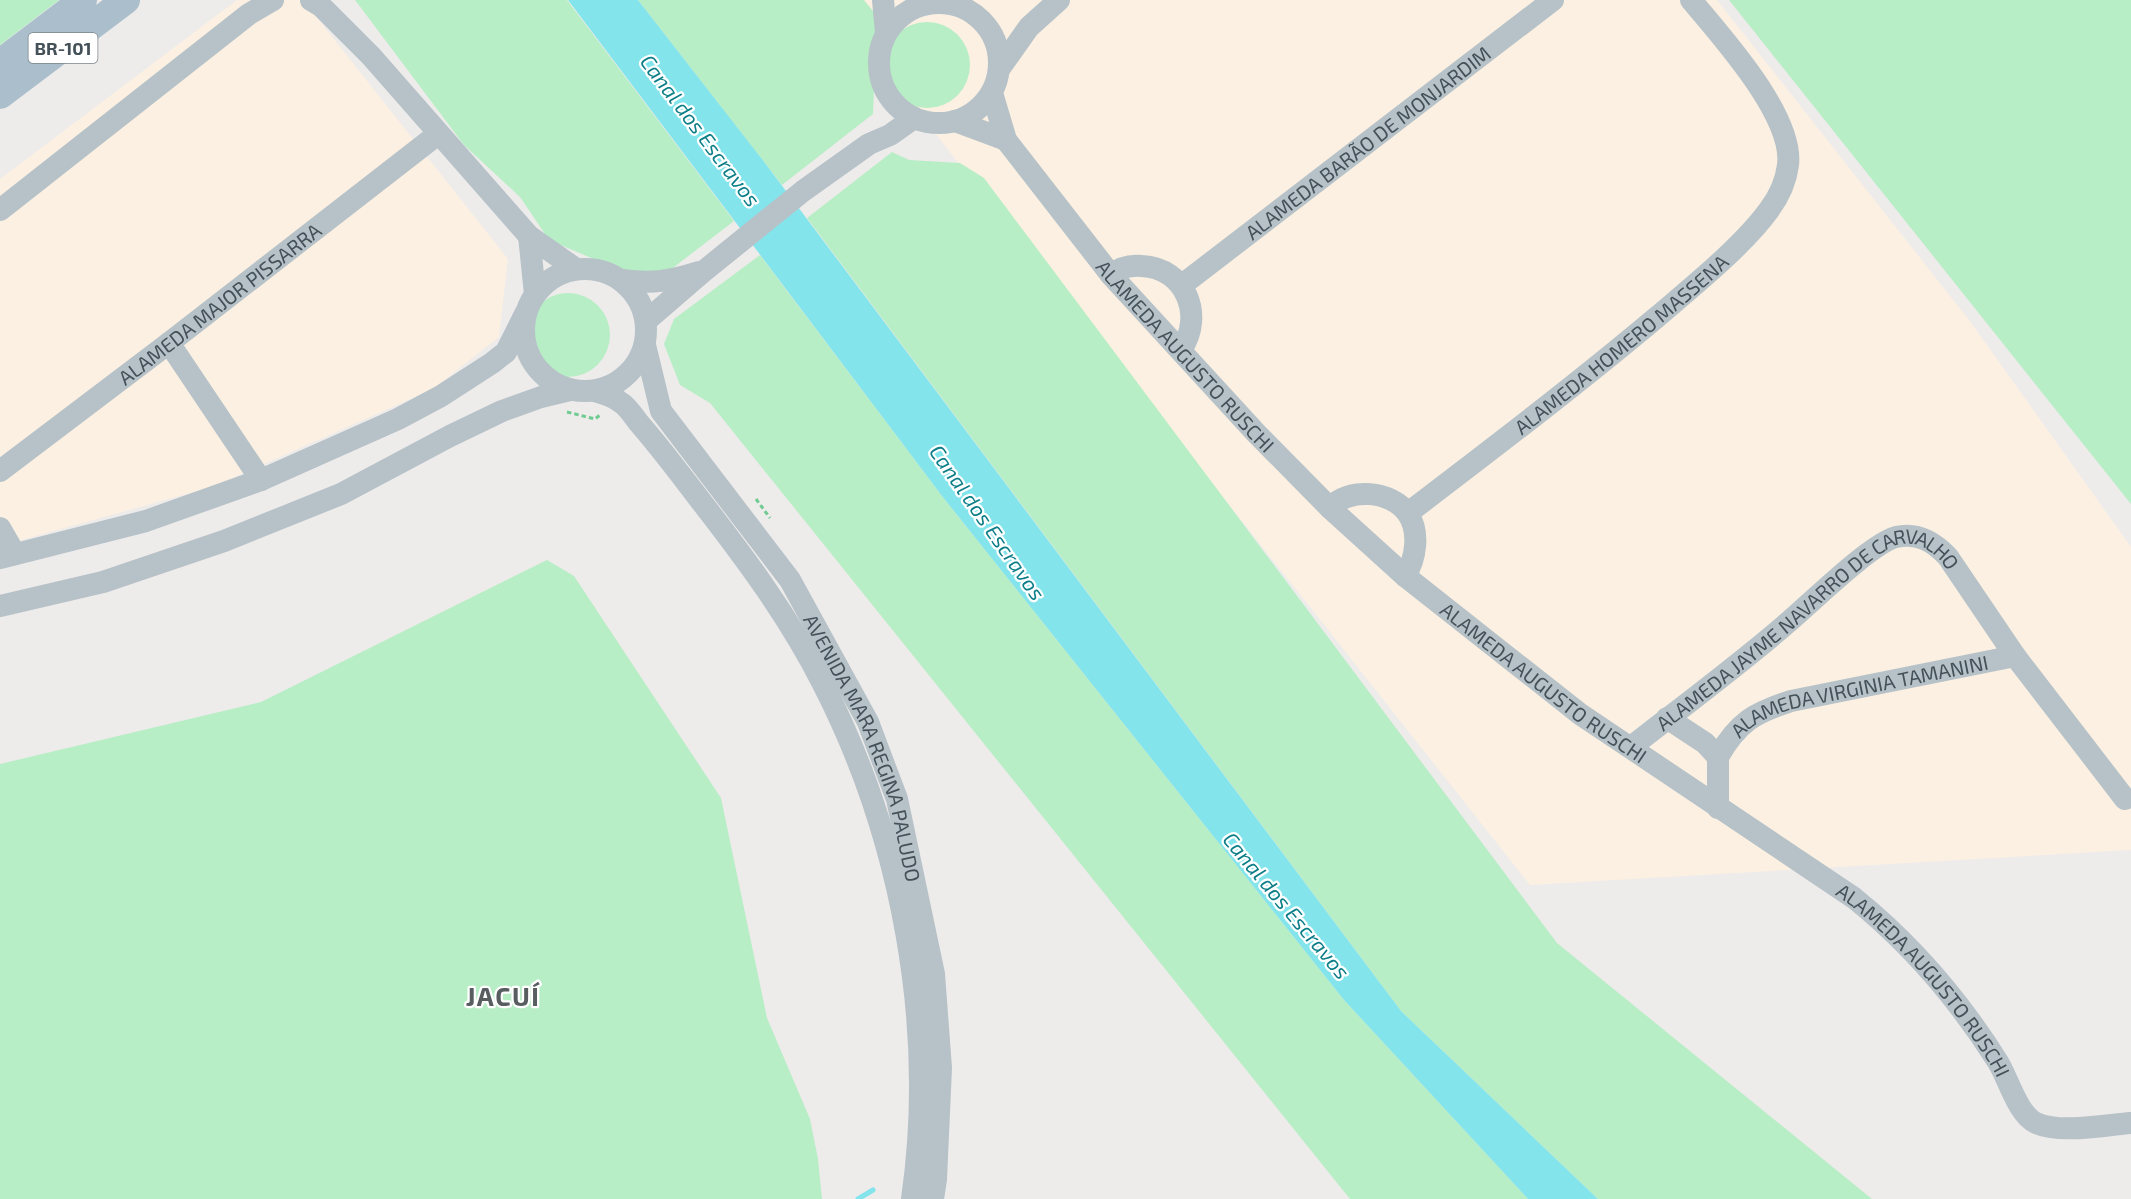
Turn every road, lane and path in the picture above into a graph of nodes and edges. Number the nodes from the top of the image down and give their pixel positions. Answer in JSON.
{"nodes":[{"id":1,"x":83,"y":0,"type":"edge"},
{"id":2,"x":126,"y":0,"type":"edge"},
{"id":3,"x":273,"y":0,"type":"edge"},
{"id":4,"x":311,"y":0,"type":"edge"},
{"id":5,"x":883,"y":0,"type":"edge"},
{"id":6,"x":1059,"y":0,"type":"edge"},
{"id":7,"x":1553,"y":0,"type":"edge"},
{"id":8,"x":1690,"y":0,"type":"edge"},
{"id":9,"x":916,"y":2,"type":"edge"},
{"id":10,"x":952,"y":2,"type":"edge"},
{"id":11,"x":886,"y":33,"type":"junction"},
{"id":12,"x":0,"y":63,"type":"edge"},
{"id":13,"x":1000,"y":68,"type":"junction"},
{"id":14,"x":992,"y":93,"type":"junction"},
{"id":15,"x":0,"y":95,"type":"edge"},
{"id":16,"x":905,"y":112,"type":"junction"},
{"id":17,"x":955,"y":121,"type":"junction"},
{"id":18,"x":438,"y":134,"type":"junction"},
{"id":19,"x":1005,"y":140,"type":"junction"},
{"id":20,"x":0,"y":210,"type":"edge"},
{"id":21,"x":529,"y":236,"type":"junction"},
{"id":22,"x":576,"y":269,"type":"junction"},
{"id":23,"x":704,"y":271,"type":"junction"},
{"id":24,"x":1111,"y":274,"type":"junction"},
{"id":25,"x":622,"y":280,"type":"junction"},
{"id":26,"x":1182,"y":285,"type":"junction"},
{"id":27,"x":535,"y":294,"type":"junction"},
{"id":28,"x":525,"y":314,"type":"junction"},
{"id":29,"x":646,"y":321,"type":"junction"},
{"id":30,"x":169,"y":344,"type":"junction"},
{"id":31,"x":645,"y":345,"type":"junction"},
{"id":32,"x":1181,"y":350,"type":"junction"},
{"id":33,"x":595,"y":391,"type":"junction"},
{"id":34,"x":567,"y":401,"type":"junction"},
{"id":35,"x":621,"y":402,"type":"junction"},
{"id":36,"x":0,"y":471,"type":"edge"},
{"id":37,"x":261,"y":480,"type":"junction"},
{"id":38,"x":754,"y":496,"type":"dead end"},
{"id":39,"x":1330,"y":508,"type":"junction"},
{"id":40,"x":1408,"y":513,"type":"junction"},
{"id":41,"x":775,"y":525,"type":"dead end"},
{"id":42,"x":0,"y":528,"type":"edge"},
{"id":43,"x":8,"y":556,"type":"edge"},
{"id":44,"x":1405,"y":576,"type":"junction"},
{"id":45,"x":0,"y":606,"type":"edge"},
{"id":46,"x":2015,"y":656,"type":"junction"},
{"id":47,"x":1667,"y":718,"type":"junction"},
{"id":48,"x":1630,"y":747,"type":"junction"},
{"id":49,"x":1718,"y":757,"type":"junction"},
{"id":50,"x":2125,"y":799,"type":"dead end"},
{"id":51,"x":1718,"y":808,"type":"junction"},
{"id":52,"x":2131,"y":1123,"type":"edge"},
{"id":53,"x":912,"y":1199,"type":"edge"},
{"id":54,"x":933,"y":1199,"type":"edge"}],
"edges":[{"from":1,"to":12,"type":"main road","number":"BR-101"},
{"from":2,"to":15,"type":"main road","number":"BR-101"},
{"from":3,"to":20,"type":"street"},
{"from":4,"to":18,"type":"street"},
{"from":5,"to":11,"type":"street"},
{"from":6,"to":13,"type":"street"},
{"from":7,"to":26,"type":"street","name":"ALAMEDA BARÃO DE MONJARDIM"},
{"from":8,"to":40,"type":"street","name":"ALAMEDA HOMERO MASSENA"},
{"from":9,"to":10,"type":"street"},
{"from":9,"to":11,"type":"street"},
{"from":10,"to":13,"type":"street"},
{"from":11,"to":16,"type":"street"},
{"from":13,"to":14,"type":"street"},
{"from":14,"to":17,"type":"street"},
{"from":14,"to":19,"type":"street","name":"ALAMEDA AUGUSTO RUSCHI"},
{"from":16,"to":17,"type":"street"},
{"from":16,"to":23,"type":"street"},
{"from":17,"to":19,"type":"street"},
{"from":18,"to":21,"type":"street"},
{"from":18,"to":30,"type":"street","name":"ALAMEDA MAJOR PISSARRA"},
{"from":19,"to":24,"type":"street","name":"ALAMEDA AUGUSTO RUSCHI"},
{"from":21,"to":22,"type":"street"},
{"from":21,"to":27,"type":"street"},
{"from":22,"to":25,"type":"street"},
{"from":22,"to":27,"type":"street"},
{"from":23,"to":25,"type":"street"},
{"from":23,"to":29,"type":"street"},
{"from":24,"to":26,"type":"street"},
{"from":24,"to":32,"type":"street","name":"ALAMEDA AUGUSTO RUSCHI"},
{"from":25,"to":29,"type":"street"},
{"from":26,"to":32,"type":"street"},
{"from":27,"to":28,"type":"street"},
{"from":28,"to":34,"type":"street"},
{"from":28,"to":37,"type":"street"},
{"from":29,"to":31,"type":"street"},
{"from":30,"to":36,"type":"street","name":"ALAMEDA MAJOR PISSARRA"},
{"from":30,"to":37,"type":"street"},
{"from":31,"to":33,"type":"street"},
{"from":31,"to":54,"type":"street","name":"AVENIDA MARA REGINA PALUDO"},
{"from":32,"to":39,"type":"street","name":"ALAMEDA AUGUSTO RUSCHI"},
{"from":33,"to":34,"type":"street"},
{"from":33,"to":35,"type":"street","name":"AVENIDA MARA REGINA PALUDO"},
{"from":34,"to":35,"type":"path"},
{"from":34,"to":45,"type":"street"},
{"from":35,"to":53,"type":"street","name":"AVENIDA MARA REGINA PALUDO"},
{"from":37,"to":43,"type":"street"},
{"from":38,"to":41,"type":"path"},
{"from":39,"to":40,"type":"street"},
{"from":39,"to":44,"type":"street","name":"ALAMEDA AUGUSTO RUSCHI"},
{"from":40,"to":44,"type":"street"},
{"from":42,"to":43,"type":"street"},
{"from":44,"to":48,"type":"street","name":"ALAMEDA AUGUSTO RUSCHI"},
{"from":46,"to":47,"type":"street","name":"ALAMEDA JAYME NAVARRO DE CARVALHO"},
{"from":46,"to":49,"type":"street","name":"ALAMEDA VIRGINIA TAMANINI"},
{"from":46,"to":50,"type":"street","name":"ALAMEDA JAYME NAVARRO DE CARVALHO"},
{"from":47,"to":48,"type":"street","name":"ALAMEDA JAYME NAVARRO DE CARVALHO"},
{"from":47,"to":49,"type":"street","name":"ALAMEDA VIRGINIA TAMANINI"},
{"from":48,"to":51,"type":"street","name":"ALAMEDA AUGUSTO RUSCHI"},
{"from":49,"to":51,"type":"street","name":"ALAMEDA VIRGINIA TAMANINI"},
{"from":51,"to":52,"type":"street","name":"ALAMEDA AUGUSTO RUSCHI"}]}
